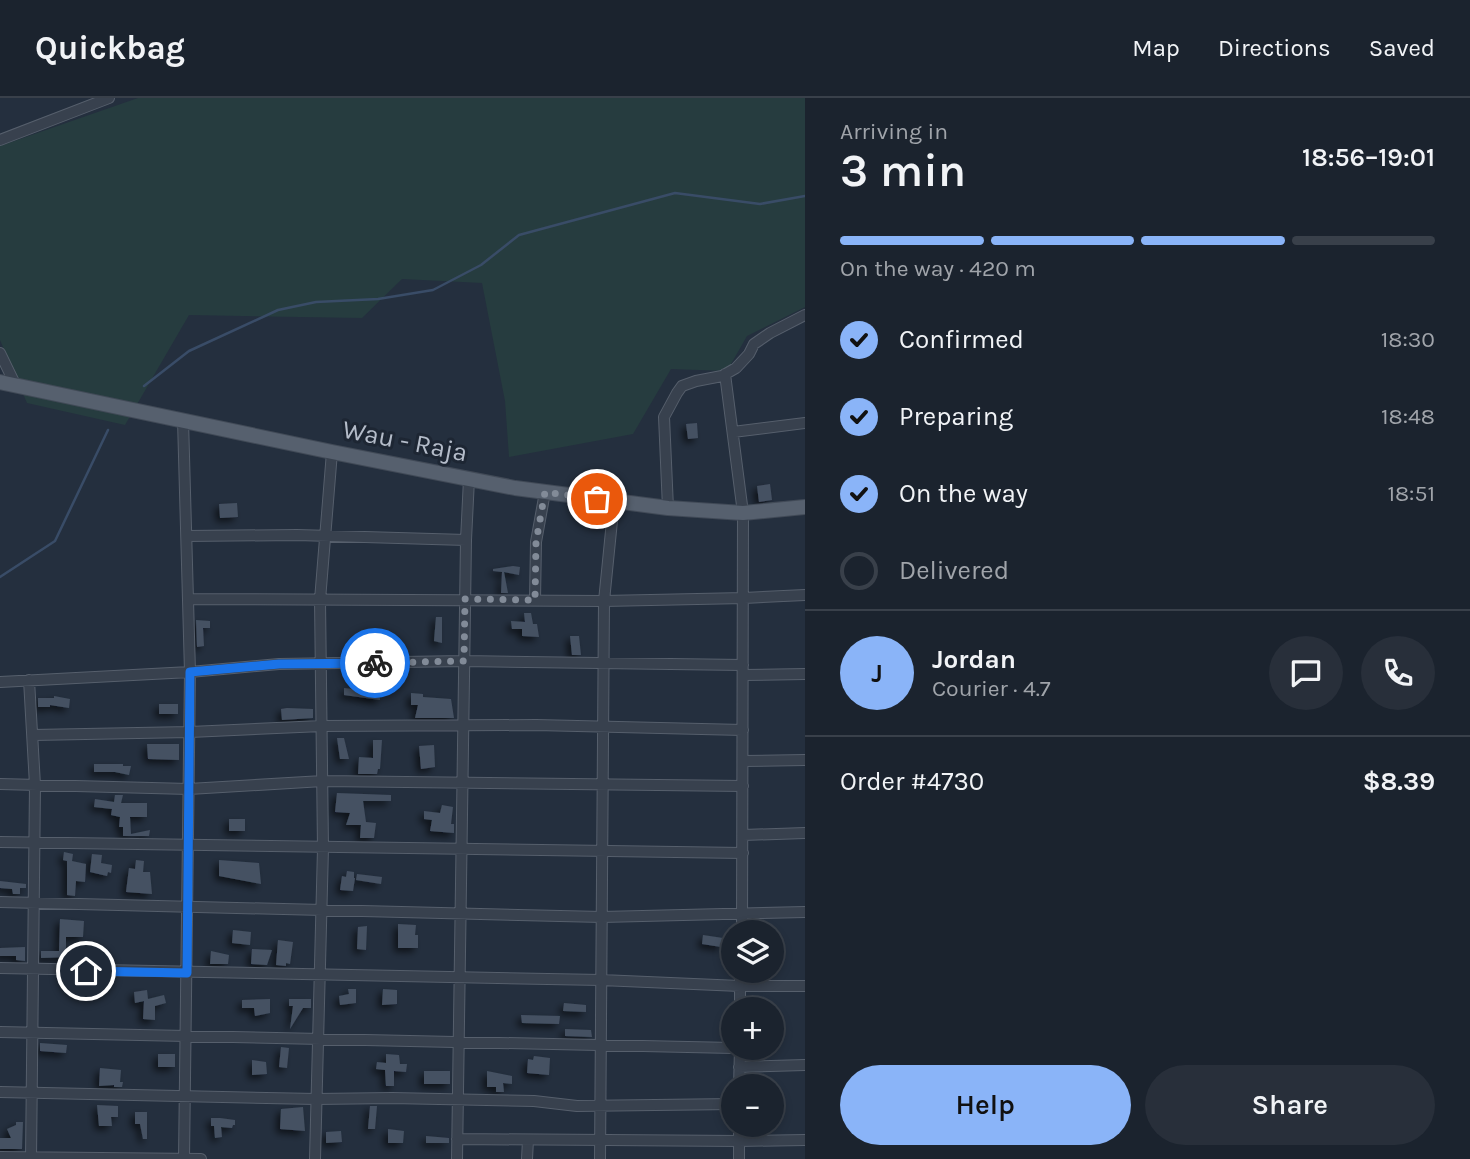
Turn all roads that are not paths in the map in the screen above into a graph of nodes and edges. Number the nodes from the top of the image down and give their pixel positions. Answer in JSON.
{"nodes":[{"id":1,"x":109,"y":98,"type":"edge"},
{"id":2,"x":0,"y":140,"type":"edge"},
{"id":3,"x":805,"y":315,"type":"edge"},
{"id":4,"x":0,"y":353,"type":"edge"},
{"id":5,"x":725,"y":374,"type":"junction"},
{"id":6,"x":0,"y":382,"type":"edge"},
{"id":7,"x":16,"y":386,"type":"junction"},
{"id":8,"x":183,"y":420,"type":"junction"},
{"id":9,"x":805,"y":423,"type":"edge"},
{"id":10,"x":733,"y":432,"type":"junction"},
{"id":11,"x":332,"y":452,"type":"junction"},
{"id":12,"x":469,"y":479,"type":"junction"},
{"id":13,"x":545,"y":492,"type":"junction"},
{"id":14,"x":614,"y":501,"type":"junction"},
{"id":15,"x":805,"y":507,"type":"edge"},
{"id":16,"x":668,"y":508,"type":"junction"},
{"id":17,"x":743,"y":513,"type":"junction"},
{"id":18,"x":187,"y":536,"type":"junction"},
{"id":19,"x":325,"y":537,"type":"junction"},
{"id":20,"x":466,"y":540,"type":"junction"},
{"id":21,"x":805,"y":595,"type":"edge"},
{"id":22,"x":744,"y":598,"type":"junction"},
{"id":23,"x":189,"y":599,"type":"junction"},
{"id":24,"x":465,"y":599,"type":"junction"},
{"id":25,"x":320,"y":600,"type":"junction"},
{"id":26,"x":535,"y":600,"type":"junction"},
{"id":27,"x":604,"y":601,"type":"junction"},
{"id":28,"x":464,"y":661,"type":"junction"},
{"id":29,"x":604,"y":663,"type":"junction"},
{"id":30,"x":322,"y":664,"type":"junction"},
{"id":31,"x":743,"y":670,"type":"junction"},
{"id":32,"x":190,"y":672,"type":"junction"},
{"id":33,"x":805,"y":674,"type":"edge"},
{"id":34,"x":29,"y":680,"type":"junction"},
{"id":35,"x":0,"y":682,"type":"edge"},
{"id":36,"x":322,"y":726,"type":"junction"},
{"id":37,"x":463,"y":726,"type":"junction"},
{"id":38,"x":604,"y":728,"type":"junction"},
{"id":39,"x":743,"y":730,"type":"junction"},
{"id":40,"x":190,"y":732,"type":"junction"},
{"id":41,"x":33,"y":735,"type":"junction"},
{"id":42,"x":805,"y":760,"type":"edge"},
{"id":43,"x":743,"y":761,"type":"junction"},
{"id":44,"x":323,"y":781,"type":"junction"},
{"id":45,"x":462,"y":783,"type":"junction"},
{"id":46,"x":0,"y":784,"type":"edge"},
{"id":47,"x":35,"y":785,"type":"junction"},
{"id":48,"x":603,"y":785,"type":"junction"},
{"id":49,"x":743,"y":786,"type":"junction"},
{"id":50,"x":189,"y":789,"type":"junction"},
{"id":51,"x":805,"y":833,"type":"edge"},
{"id":52,"x":743,"y":835,"type":"junction"},
{"id":53,"x":0,"y":842,"type":"edge"},
{"id":54,"x":35,"y":844,"type":"junction"},
{"id":55,"x":188,"y":846,"type":"junction"},
{"id":56,"x":323,"y":848,"type":"junction"},
{"id":57,"x":461,"y":849,"type":"junction"},
{"id":58,"x":603,"y":851,"type":"junction"},
{"id":59,"x":743,"y":853,"type":"junction"},
{"id":60,"x":0,"y":902,"type":"edge"},
{"id":61,"x":34,"y":903,"type":"junction"},
{"id":62,"x":187,"y":907,"type":"junction"},
{"id":63,"x":321,"y":910,"type":"junction"},
{"id":64,"x":805,"y":912,"type":"edge"},
{"id":65,"x":460,"y":913,"type":"junction"},
{"id":66,"x":743,"y":914,"type":"junction"},
{"id":67,"x":602,"y":917,"type":"junction"},
{"id":68,"x":743,"y":920,"type":"edge"},
{"id":69,"x":0,"y":968,"type":"edge"},
{"id":70,"x":33,"y":970,"type":"junction"},
{"id":71,"x":187,"y":973,"type":"junction"},
{"id":72,"x":320,"y":975,"type":"junction"},
{"id":73,"x":459,"y":977,"type":"junction"},
{"id":74,"x":601,"y":980,"type":"junction"},
{"id":75,"x":740,"y":986,"type":"junction"},
{"id":76,"x":805,"y":986,"type":"edge"},
{"id":77,"x":740,"y":997,"type":"edge"},
{"id":78,"x":0,"y":1032,"type":"edge"},
{"id":79,"x":32,"y":1033,"type":"junction"},
{"id":80,"x":186,"y":1036,"type":"junction"},
{"id":81,"x":319,"y":1039,"type":"junction"},
{"id":82,"x":458,"y":1042,"type":"junction"},
{"id":83,"x":601,"y":1045,"type":"junction"},
{"id":84,"x":721,"y":1048,"type":"edge"},
{"id":85,"x":739,"y":1060,"type":"edge"},
{"id":86,"x":805,"y":1065,"type":"edge"},
{"id":87,"x":739,"y":1067,"type":"junction"},
{"id":88,"x":739,"y":1074,"type":"edge"},
{"id":89,"x":0,"y":1092,"type":"edge"},
{"id":90,"x":30,"y":1093,"type":"junction"},
{"id":91,"x":185,"y":1096,"type":"junction"},
{"id":92,"x":316,"y":1099,"type":"junction"},
{"id":93,"x":458,"y":1100,"type":"junction"},
{"id":94,"x":721,"y":1104,"type":"edge"},
{"id":95,"x":600,"y":1105,"type":"junction"},
{"id":96,"x":739,"y":1137,"type":"edge"},
{"id":97,"x":457,"y":1139,"type":"junction"},
{"id":98,"x":528,"y":1140,"type":"junction"},
{"id":99,"x":600,"y":1140,"type":"junction"},
{"id":100,"x":805,"y":1140,"type":"edge"},
{"id":101,"x":739,"y":1141,"type":"junction"},
{"id":102,"x":0,"y":1157,"type":"edge"},
{"id":103,"x":31,"y":1158,"type":"edge"},
{"id":104,"x":184,"y":1159,"type":"edge"},
{"id":105,"x":201,"y":1159,"type":"edge"},
{"id":106,"x":315,"y":1159,"type":"edge"},
{"id":107,"x":457,"y":1159,"type":"edge"},
{"id":108,"x":527,"y":1159,"type":"edge"},
{"id":109,"x":600,"y":1159,"type":"edge"},
{"id":110,"x":739,"y":1159,"type":"edge"}],
"edges":[{"from":1,"to":2,"type":"street"},
{"from":3,"to":5,"type":"street"},
{"from":4,"to":7,"type":"street"},
{"from":5,"to":10,"type":"street"},
{"from":5,"to":16,"type":"street"},
{"from":6,"to":7,"type":"main road","name":"Wau - Raja"},
{"from":7,"to":8,"type":"main road","name":"Wau - Raja"},
{"from":8,"to":11,"type":"main road","name":"Wau - Raja"},
{"from":8,"to":18,"type":"street"},
{"from":9,"to":10,"type":"street"},
{"from":10,"to":17,"type":"street"},
{"from":11,"to":12,"type":"main road","name":"Wau - Raja"},
{"from":11,"to":19,"type":"street"},
{"from":12,"to":13,"type":"main road","name":"Wau - Raja"},
{"from":12,"to":20,"type":"street"},
{"from":13,"to":14,"type":"main road","name":"Wau - Raja"},
{"from":13,"to":26,"type":"street"},
{"from":14,"to":16,"type":"main road","name":"Wau - Raja"},
{"from":14,"to":27,"type":"street"},
{"from":15,"to":17,"type":"main road","name":"Wau - Raja"},
{"from":16,"to":17,"type":"main road","name":"Wau - Raja"},
{"from":17,"to":22,"type":"street"},
{"from":18,"to":19,"type":"street"},
{"from":18,"to":23,"type":"street"},
{"from":19,"to":20,"type":"street"},
{"from":19,"to":25,"type":"street"},
{"from":20,"to":24,"type":"street"},
{"from":21,"to":22,"type":"street"},
{"from":22,"to":27,"type":"street"},
{"from":22,"to":31,"type":"street"},
{"from":23,"to":25,"type":"street"},
{"from":23,"to":32,"type":"street"},
{"from":24,"to":25,"type":"street"},
{"from":24,"to":26,"type":"street"},
{"from":24,"to":28,"type":"street"},
{"from":25,"to":30,"type":"street"},
{"from":26,"to":27,"type":"street"},
{"from":27,"to":29,"type":"street"},
{"from":28,"to":29,"type":"street"},
{"from":28,"to":30,"type":"street"},
{"from":28,"to":37,"type":"street"},
{"from":29,"to":31,"type":"street"},
{"from":29,"to":38,"type":"street"},
{"from":30,"to":32,"type":"street"},
{"from":30,"to":36,"type":"street"},
{"from":31,"to":33,"type":"street"},
{"from":31,"to":39,"type":"street"},
{"from":32,"to":34,"type":"street"},
{"from":32,"to":40,"type":"street"},
{"from":34,"to":35,"type":"street"},
{"from":34,"to":41,"type":"street"},
{"from":36,"to":37,"type":"street"},
{"from":36,"to":40,"type":"street"},
{"from":36,"to":44,"type":"street"},
{"from":37,"to":38,"type":"street"},
{"from":37,"to":45,"type":"street"},
{"from":38,"to":39,"type":"street"},
{"from":38,"to":48,"type":"street"},
{"from":39,"to":43,"type":"street"},
{"from":40,"to":41,"type":"street"},
{"from":40,"to":50,"type":"street"},
{"from":41,"to":47,"type":"street"},
{"from":42,"to":43,"type":"street"},
{"from":43,"to":49,"type":"street"},
{"from":44,"to":45,"type":"street"},
{"from":44,"to":50,"type":"street"},
{"from":44,"to":56,"type":"street"},
{"from":45,"to":48,"type":"street"},
{"from":45,"to":57,"type":"street"},
{"from":46,"to":47,"type":"street"},
{"from":47,"to":50,"type":"street"},
{"from":47,"to":54,"type":"street"},
{"from":48,"to":49,"type":"street"},
{"from":48,"to":58,"type":"street"},
{"from":49,"to":52,"type":"street"},
{"from":50,"to":55,"type":"street"},
{"from":51,"to":52,"type":"street"},
{"from":52,"to":59,"type":"street"},
{"from":53,"to":54,"type":"street"},
{"from":54,"to":55,"type":"street"},
{"from":54,"to":61,"type":"street"},
{"from":55,"to":56,"type":"street"},
{"from":55,"to":62,"type":"street"},
{"from":56,"to":57,"type":"street"},
{"from":56,"to":63,"type":"street"},
{"from":57,"to":58,"type":"street"},
{"from":57,"to":65,"type":"street"},
{"from":58,"to":59,"type":"street"},
{"from":58,"to":67,"type":"street"},
{"from":59,"to":66,"type":"street"},
{"from":60,"to":61,"type":"street"},
{"from":61,"to":62,"type":"street"},
{"from":61,"to":70,"type":"street"},
{"from":62,"to":63,"type":"street"},
{"from":62,"to":71,"type":"street"},
{"from":63,"to":65,"type":"street"},
{"from":63,"to":72,"type":"street"},
{"from":64,"to":66,"type":"street"},
{"from":65,"to":67,"type":"street"},
{"from":65,"to":73,"type":"street"},
{"from":66,"to":67,"type":"street"},
{"from":66,"to":68,"type":"street"},
{"from":67,"to":74,"type":"street"},
{"from":69,"to":70,"type":"street"},
{"from":70,"to":71,"type":"street"},
{"from":70,"to":79,"type":"street"},
{"from":71,"to":72,"type":"street"},
{"from":71,"to":80,"type":"street"},
{"from":72,"to":73,"type":"street"},
{"from":72,"to":81,"type":"street"},
{"from":73,"to":74,"type":"street"},
{"from":73,"to":82,"type":"street"},
{"from":74,"to":75,"type":"street"},
{"from":74,"to":83,"type":"street"},
{"from":75,"to":76,"type":"street"},
{"from":75,"to":77,"type":"street"},
{"from":78,"to":79,"type":"street"},
{"from":79,"to":80,"type":"street"},
{"from":79,"to":90,"type":"street"},
{"from":80,"to":81,"type":"street"},
{"from":80,"to":91,"type":"street"},
{"from":81,"to":82,"type":"street"},
{"from":81,"to":92,"type":"street"},
{"from":82,"to":83,"type":"street"},
{"from":82,"to":93,"type":"street"},
{"from":83,"to":84,"type":"street"},
{"from":83,"to":95,"type":"street"},
{"from":85,"to":87,"type":"street"},
{"from":86,"to":87,"type":"street"},
{"from":87,"to":88,"type":"street"},
{"from":89,"to":90,"type":"street"},
{"from":90,"to":91,"type":"street"},
{"from":90,"to":103,"type":"street"},
{"from":91,"to":92,"type":"street"},
{"from":91,"to":104,"type":"street"},
{"from":92,"to":93,"type":"street"},
{"from":92,"to":106,"type":"street"},
{"from":93,"to":95,"type":"street"},
{"from":93,"to":97,"type":"street"},
{"from":94,"to":95,"type":"street"},
{"from":95,"to":99,"type":"street"},
{"from":96,"to":101,"type":"street"},
{"from":97,"to":98,"type":"street"},
{"from":97,"to":107,"type":"street"},
{"from":98,"to":99,"type":"street"},
{"from":98,"to":108,"type":"street"},
{"from":99,"to":101,"type":"street"},
{"from":99,"to":109,"type":"street"},
{"from":100,"to":101,"type":"street"},
{"from":101,"to":110,"type":"street"},
{"from":102,"to":103,"type":"street"},
{"from":103,"to":104,"type":"street"},
{"from":104,"to":105,"type":"street"}]}
